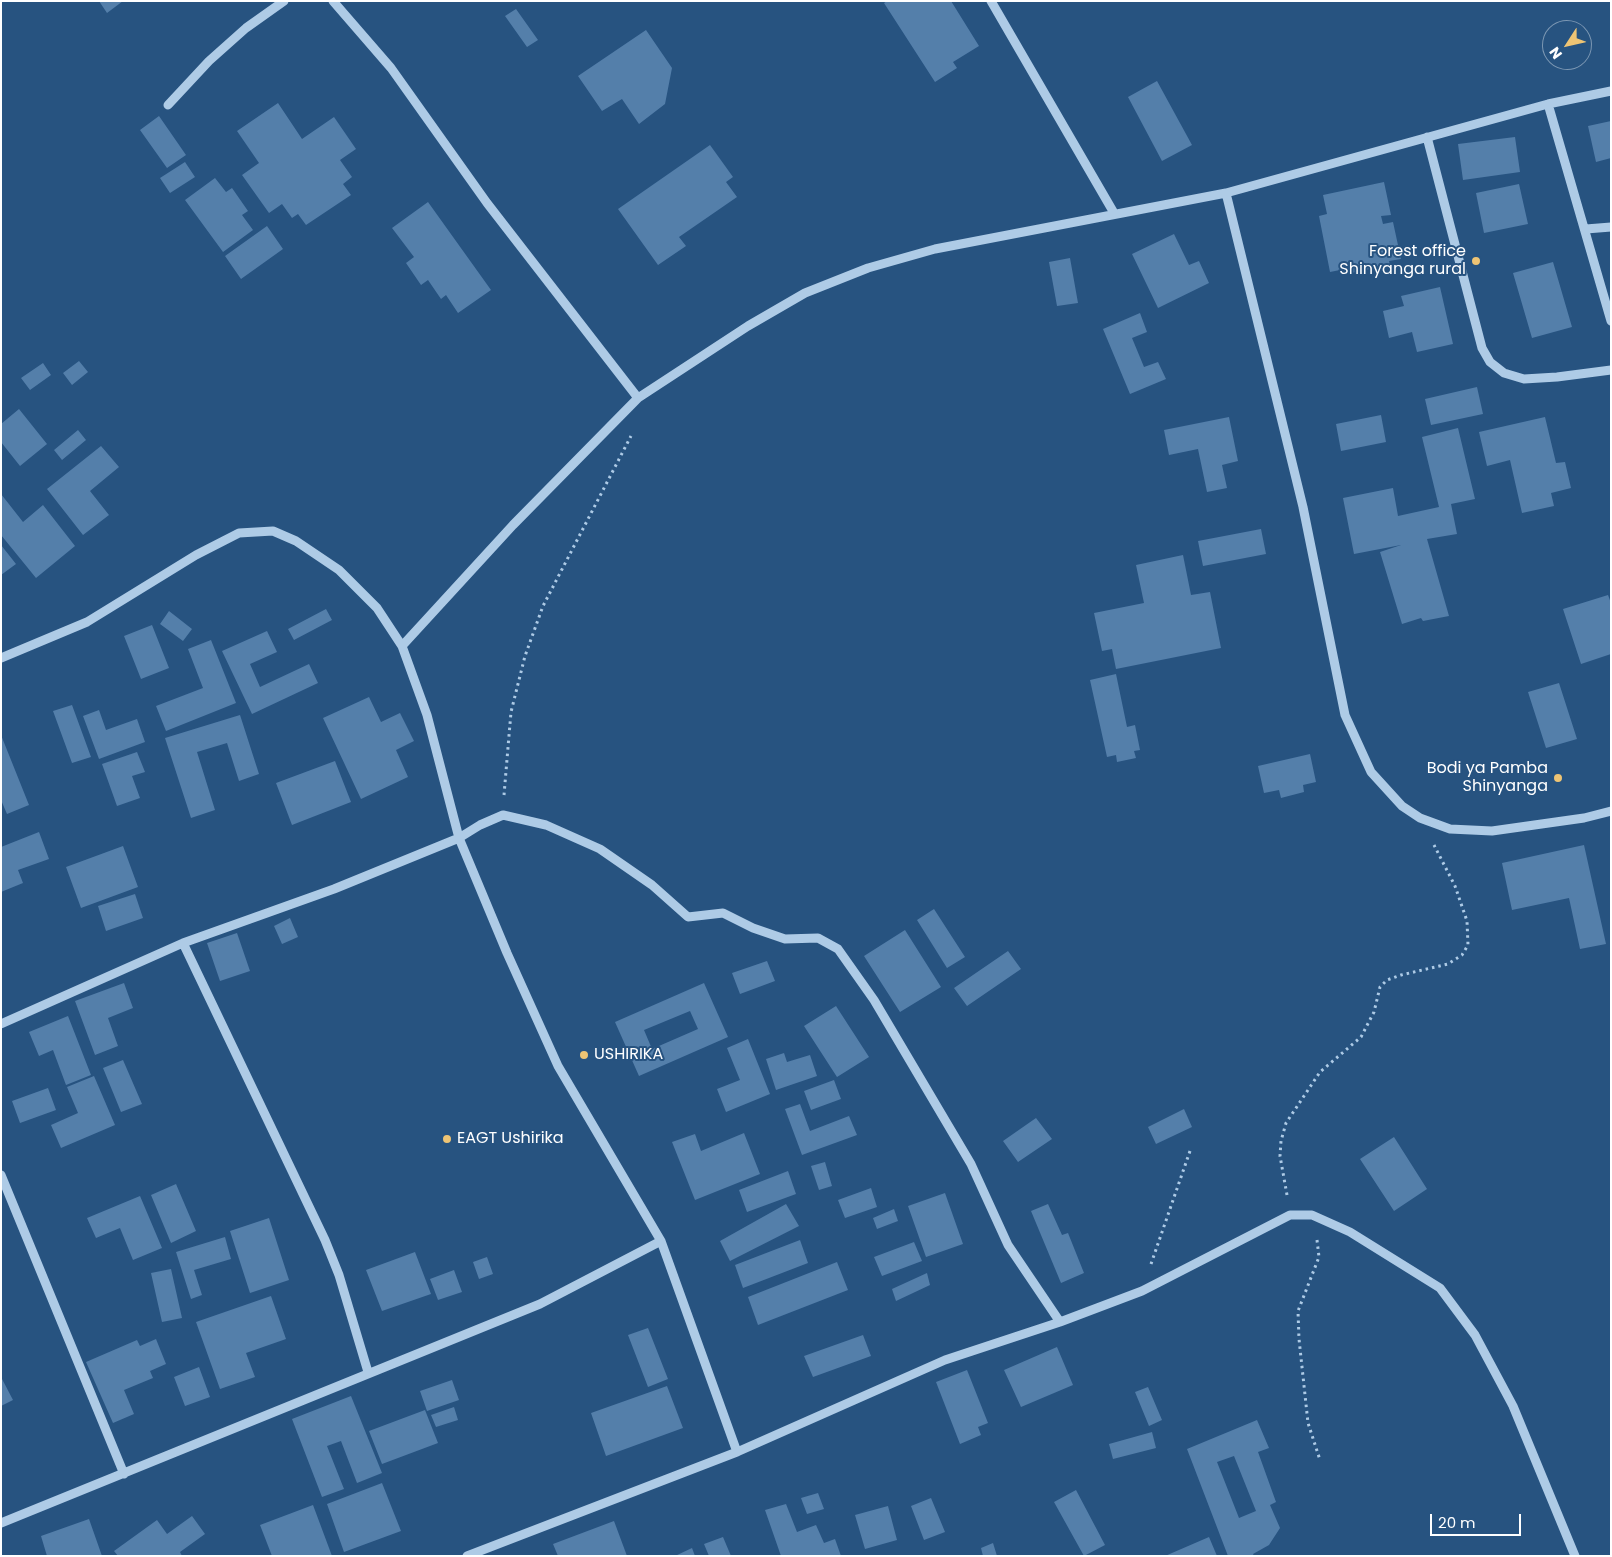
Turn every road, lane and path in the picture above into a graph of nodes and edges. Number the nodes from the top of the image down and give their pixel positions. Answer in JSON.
{"nodes":[{"id":1,"x":284,"y":1,"type":"edge"},
{"id":2,"x":333,"y":1,"type":"edge"},
{"id":3,"x":991,"y":1,"type":"edge"},
{"id":4,"x":1611,"y":91,"type":"edge"},
{"id":5,"x":1548,"y":104,"type":"junction"},
{"id":6,"x":168,"y":105,"type":"dead end"},
{"id":7,"x":1427,"y":137,"type":"junction"},
{"id":8,"x":1226,"y":194,"type":"junction"},
{"id":9,"x":1114,"y":214,"type":"junction"},
{"id":10,"x":1611,"y":227,"type":"edge"},
{"id":11,"x":1586,"y":229,"type":"junction"},
{"id":12,"x":1611,"y":321,"type":"edge"},
{"id":13,"x":1611,"y":370,"type":"edge"},
{"id":14,"x":638,"y":398,"type":"junction"},
{"id":15,"x":402,"y":646,"type":"junction"},
{"id":16,"x":1,"y":658,"type":"edge"},
{"id":17,"x":1611,"y":811,"type":"edge"},
{"id":18,"x":503,"y":815,"type":"junction"},
{"id":19,"x":1420,"y":818,"type":"junction"},
{"id":20,"x":458,"y":838,"type":"junction"},
{"id":21,"x":183,"y":943,"type":"junction"},
{"id":22,"x":1,"y":1024,"type":"edge"},
{"id":23,"x":1190,"y":1151,"type":"dead end"},
{"id":24,"x":1,"y":1175,"type":"edge"},
{"id":25,"x":1290,"y":1215,"type":"junction"},
{"id":26,"x":1312,"y":1215,"type":"junction"},
{"id":27,"x":660,"y":1241,"type":"junction"},
{"id":28,"x":1142,"y":1290,"type":"junction"},
{"id":29,"x":1060,"y":1322,"type":"junction"},
{"id":30,"x":368,"y":1372,"type":"junction"},
{"id":31,"x":737,"y":1452,"type":"junction"},
{"id":32,"x":1320,"y":1460,"type":"dead end"},
{"id":33,"x":124,"y":1474,"type":"junction"},
{"id":34,"x":1,"y":1523,"type":"edge"},
{"id":35,"x":467,"y":1556,"type":"edge"},
{"id":36,"x":1575,"y":1556,"type":"edge"}],
"edges":[{"from":1,"to":6,"type":"street"},
{"from":2,"to":14,"type":"street"},
{"from":3,"to":9,"type":"street"},
{"from":4,"to":5,"type":"street"},
{"from":5,"to":7,"type":"street"},
{"from":5,"to":11,"type":"street"},
{"from":7,"to":8,"type":"street"},
{"from":7,"to":13,"type":"street"},
{"from":8,"to":9,"type":"street"},
{"from":8,"to":19,"type":"street"},
{"from":9,"to":14,"type":"street"},
{"from":10,"to":11,"type":"street"},
{"from":11,"to":12,"type":"street"},
{"from":14,"to":15,"type":"street"},
{"from":14,"to":18,"type":"path"},
{"from":15,"to":16,"type":"street"},
{"from":15,"to":20,"type":"street"},
{"from":17,"to":19,"type":"street"},
{"from":18,"to":20,"type":"street"},
{"from":18,"to":29,"type":"street"},
{"from":19,"to":25,"type":"path"},
{"from":20,"to":21,"type":"street"},
{"from":20,"to":27,"type":"street"},
{"from":21,"to":22,"type":"street"},
{"from":21,"to":30,"type":"street"},
{"from":23,"to":28,"type":"path"},
{"from":24,"to":33,"type":"street"},
{"from":25,"to":26,"type":"street"},
{"from":25,"to":28,"type":"street"},
{"from":26,"to":32,"type":"path"},
{"from":26,"to":36,"type":"street"},
{"from":27,"to":30,"type":"street"},
{"from":27,"to":31,"type":"street"},
{"from":28,"to":29,"type":"street"},
{"from":29,"to":31,"type":"street"},
{"from":30,"to":33,"type":"street"},
{"from":31,"to":35,"type":"street"},
{"from":33,"to":34,"type":"street"}]}
